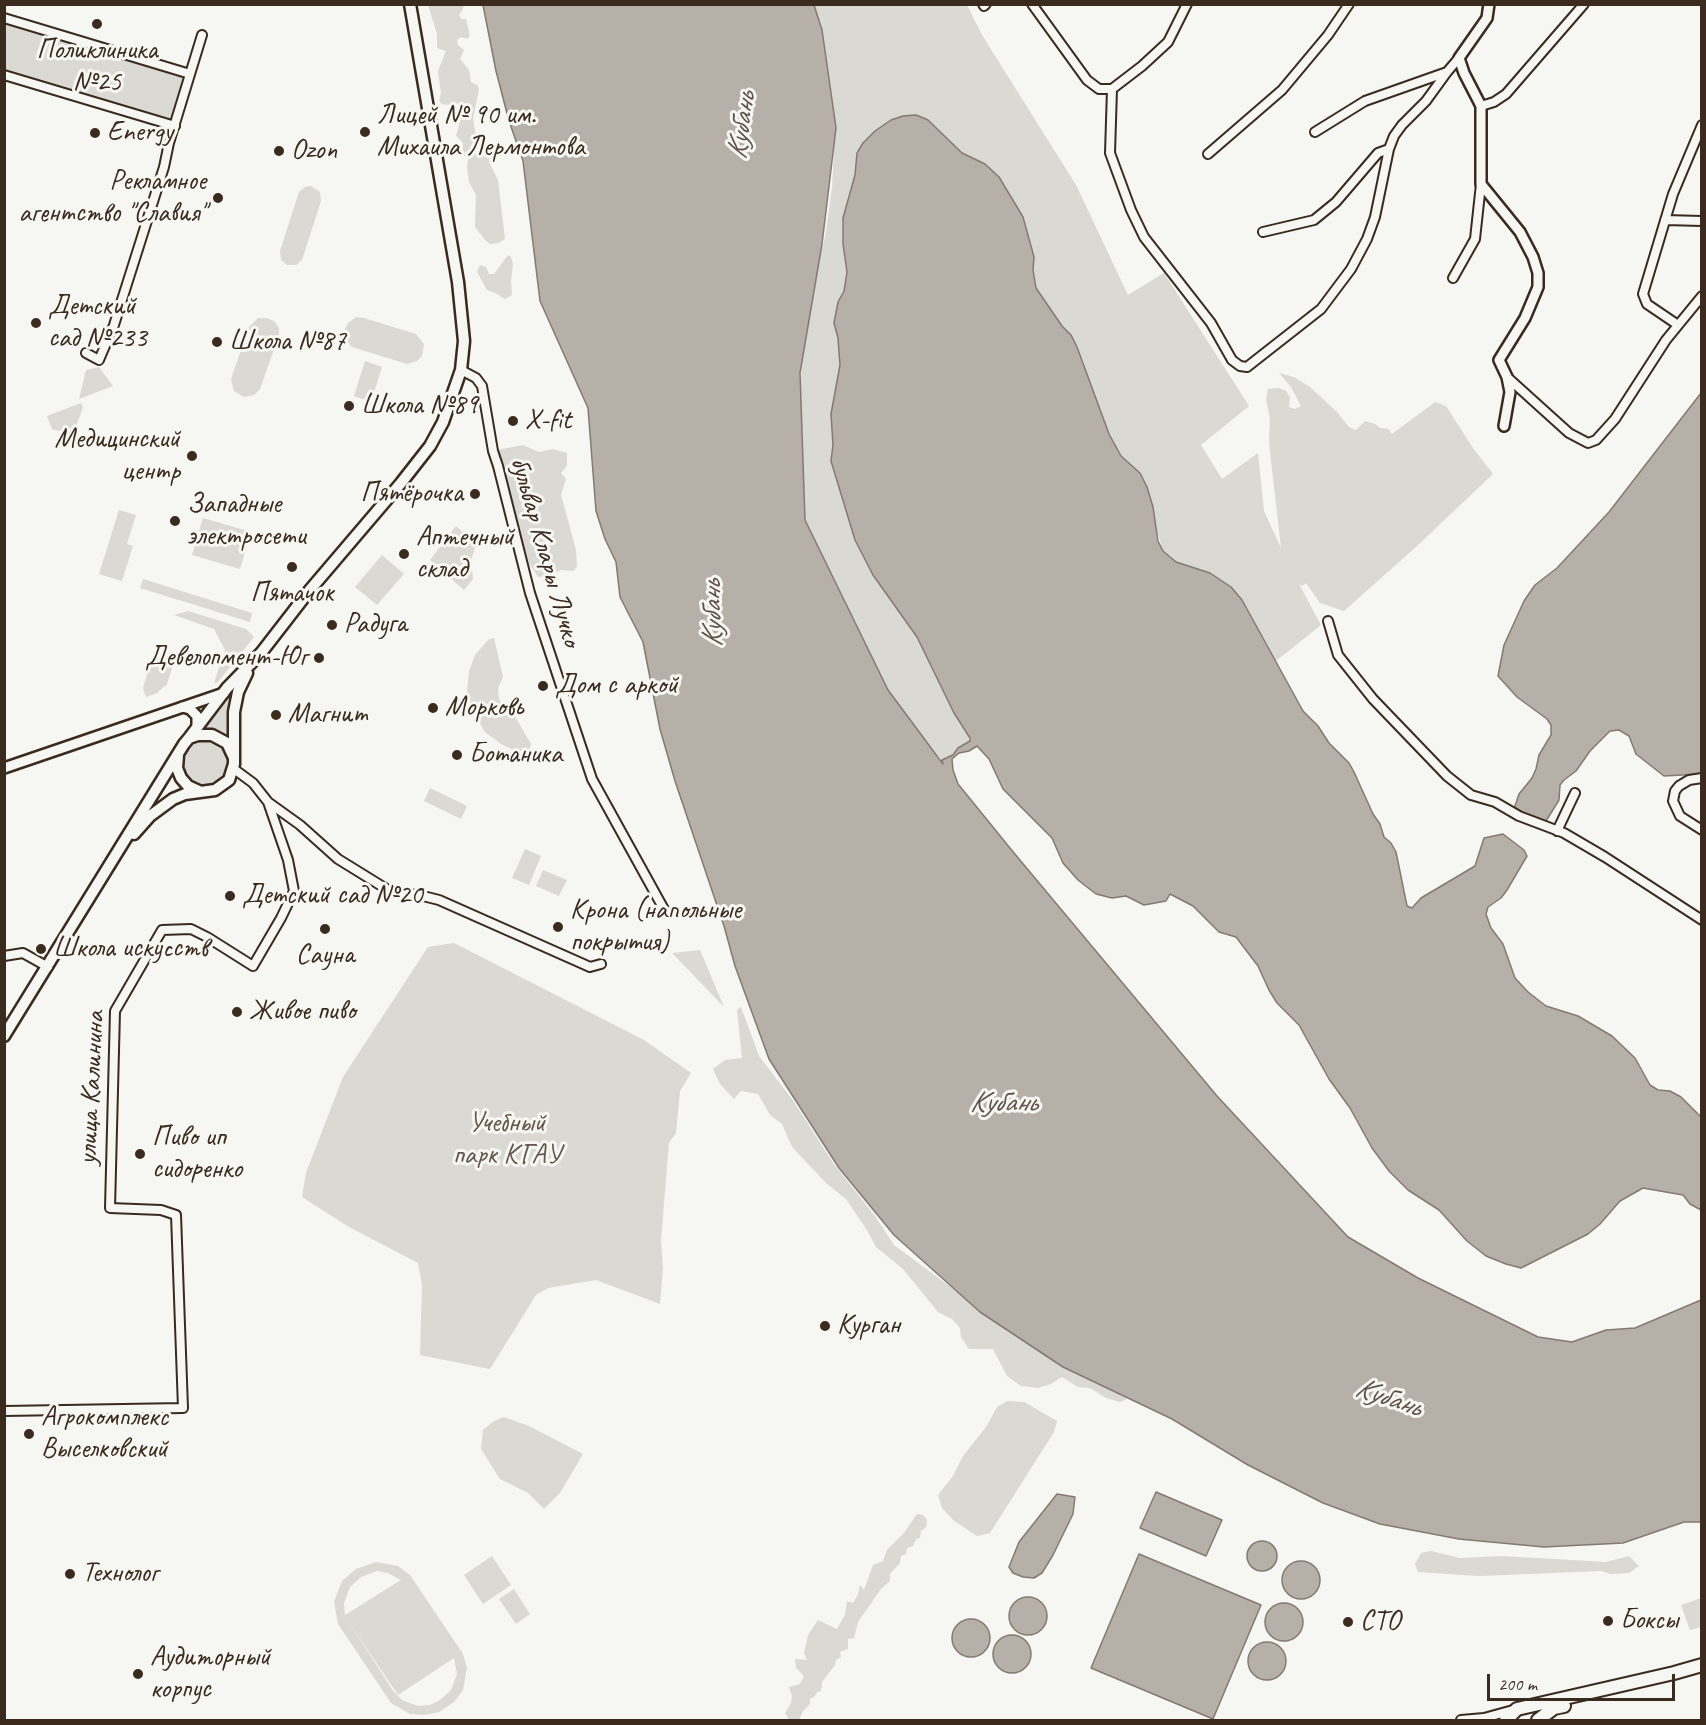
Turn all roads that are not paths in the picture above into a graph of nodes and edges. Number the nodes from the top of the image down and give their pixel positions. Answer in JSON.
{"nodes":[{"id":1,"x":410,"y":4,"type":"edge"},
{"id":2,"x":1032,"y":4,"type":"edge"},
{"id":3,"x":1187,"y":4,"type":"edge"},
{"id":4,"x":1348,"y":4,"type":"edge"},
{"id":5,"x":1489,"y":4,"type":"edge"},
{"id":6,"x":1584,"y":4,"type":"edge"},
{"id":7,"x":4,"y":18,"type":"edge"},
{"id":8,"x":202,"y":36,"type":"dead end"},
{"id":9,"x":1459,"y":58,"type":"junction"},
{"id":10,"x":1447,"y":72,"type":"junction"},
{"id":11,"x":190,"y":74,"type":"junction"},
{"id":12,"x":4,"y":75,"type":"edge"},
{"id":13,"x":1112,"y":89,"type":"junction"},
{"id":14,"x":1481,"y":105,"type":"junction"},
{"id":15,"x":1701,"y":125,"type":"edge"},
{"id":16,"x":175,"y":126,"type":"junction"},
{"id":17,"x":1315,"y":132,"type":"dead end"},
{"id":18,"x":1699,"y":137,"type":"edge"},
{"id":19,"x":1389,"y":148,"type":"junction"},
{"id":20,"x":1208,"y":154,"type":"dead end"},
{"id":21,"x":1481,"y":184,"type":"junction"},
{"id":22,"x":1665,"y":220,"type":"junction"},
{"id":23,"x":1701,"y":221,"type":"edge"},
{"id":24,"x":1263,"y":231,"type":"dead end"},
{"id":25,"x":1453,"y":278,"type":"dead end"},
{"id":26,"x":1701,"y":296,"type":"edge"},
{"id":27,"x":1678,"y":325,"type":"junction"},
{"id":28,"x":86,"y":353,"type":"dead end"},
{"id":29,"x":461,"y":370,"type":"junction"},
{"id":30,"x":1507,"y":377,"type":"junction"},
{"id":31,"x":1504,"y":426,"type":"dead end"},
{"id":32,"x":1328,"y":621,"type":"dead end"},
{"id":33,"x":230,"y":691,"type":"junction"},
{"id":34,"x":182,"y":707,"type":"junction"},
{"id":35,"x":196,"y":729,"type":"junction"},
{"id":36,"x":189,"y":738,"type":"junction"},
{"id":37,"x":178,"y":754,"type":"junction"},
{"id":38,"x":234,"y":764,"type":"junction"},
{"id":39,"x":4,"y":768,"type":"edge"},
{"id":40,"x":1701,"y":778,"type":"edge"},
{"id":41,"x":208,"y":792,"type":"junction"},
{"id":42,"x":1575,"y":794,"type":"dead end"},
{"id":43,"x":268,"y":802,"type":"junction"},
{"id":44,"x":1701,"y":830,"type":"edge"},
{"id":45,"x":1557,"y":831,"type":"junction"},
{"id":46,"x":118,"y":852,"type":"junction"},
{"id":47,"x":666,"y":913,"type":"dead end"},
{"id":48,"x":1701,"y":920,"type":"edge"},
{"id":49,"x":4,"y":956,"type":"edge"},
{"id":50,"x":601,"y":964,"type":"dead end"},
{"id":51,"x":48,"y":967,"type":"junction"},
{"id":52,"x":4,"y":1036,"type":"edge"},
{"id":53,"x":4,"y":1411,"type":"edge"},
{"id":54,"x":1701,"y":1665,"type":"edge"},
{"id":55,"x":1701,"y":1672,"type":"edge"},
{"id":56,"x":1517,"y":1709,"type":"junction"},
{"id":57,"x":1461,"y":1720,"type":"edge"},
{"id":58,"x":1480,"y":1720,"type":"edge"},
{"id":59,"x":1499,"y":1720,"type":"edge"},
{"id":60,"x":1506,"y":1720,"type":"edge"},
{"id":61,"x":1538,"y":1720,"type":"edge"}],
"edges":[{"from":1,"to":29,"type":"main road"},
{"from":2,"to":13,"type":"street"},
{"from":3,"to":13,"type":"street"},
{"from":4,"to":20,"type":"street"},
{"from":5,"to":9,"type":"street"},
{"from":6,"to":14,"type":"street"},
{"from":7,"to":11,"type":"street"},
{"from":8,"to":11,"type":"street"},
{"from":9,"to":10,"type":"street"},
{"from":9,"to":14,"type":"street"},
{"from":10,"to":17,"type":"street"},
{"from":10,"to":19,"type":"street"},
{"from":11,"to":16,"type":"street"},
{"from":12,"to":16,"type":"street"},
{"from":13,"to":19,"type":"street"},
{"from":14,"to":21,"type":"street"},
{"from":15,"to":18,"type":"street"},
{"from":16,"to":28,"type":"street"},
{"from":18,"to":22,"type":"street"},
{"from":19,"to":24,"type":"street"},
{"from":21,"to":25,"type":"street"},
{"from":21,"to":30,"type":"street"},
{"from":22,"to":23,"type":"street"},
{"from":22,"to":27,"type":"street"},
{"from":26,"to":27,"type":"street"},
{"from":27,"to":30,"type":"street"},
{"from":29,"to":33,"type":"main road"},
{"from":29,"to":47,"type":"street","name":"бульвар Клары Лучко"},
{"from":30,"to":31,"type":"street"},
{"from":32,"to":45,"type":"street"},
{"from":33,"to":34,"type":"street"},
{"from":33,"to":35,"type":"main road"},
{"from":33,"to":38,"type":"main road"},
{"from":34,"to":35,"type":"street"},
{"from":34,"to":39,"type":"street"},
{"from":35,"to":36,"type":"main road"},
{"from":36,"to":37,"type":"main road"},
{"from":36,"to":38,"type":"main road"},
{"from":37,"to":41,"type":"main road"},
{"from":37,"to":46,"type":"main road"},
{"from":38,"to":41,"type":"main road"},
{"from":38,"to":43,"type":"street"},
{"from":40,"to":44,"type":"street"},
{"from":41,"to":46,"type":"main road"},
{"from":42,"to":45,"type":"street"},
{"from":43,"to":50,"type":"street"},
{"from":43,"to":53,"type":"street","name":"улица Калинина"},
{"from":45,"to":48,"type":"street"},
{"from":46,"to":51,"type":"main road"},
{"from":49,"to":51,"type":"street"},
{"from":51,"to":52,"type":"main road"},
{"from":54,"to":56,"type":"highway"},
{"from":55,"to":61,"type":"highway"},
{"from":56,"to":58,"type":"street"},
{"from":56,"to":60,"type":"highway"},
{"from":57,"to":58,"type":"street"},
{"from":58,"to":59,"type":"street"}]}
